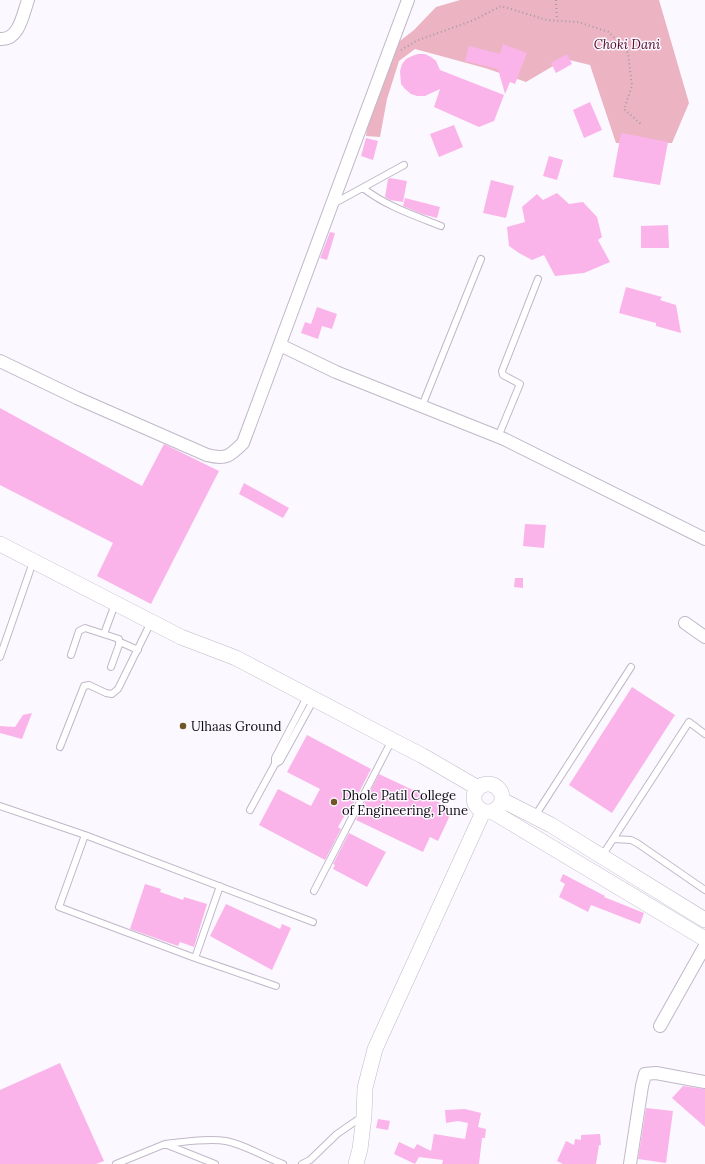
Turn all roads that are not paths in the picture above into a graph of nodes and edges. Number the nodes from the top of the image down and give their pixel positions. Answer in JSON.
{"nodes":[{"id":1,"x":28,"y":0,"type":"edge"},
{"id":2,"x":408,"y":0,"type":"edge"},
{"id":3,"x":0,"y":39,"type":"edge"},
{"id":4,"x":404,"y":165,"type":"dead end"},
{"id":5,"x":363,"y":188,"type":"junction"},
{"id":6,"x":332,"y":205,"type":"junction"},
{"id":7,"x":440,"y":226,"type":"dead end"},
{"id":8,"x":481,"y":259,"type":"dead end"},
{"id":9,"x":538,"y":280,"type":"dead end"},
{"id":10,"x":280,"y":345,"type":"junction"},
{"id":11,"x":0,"y":361,"type":"edge"},
{"id":12,"x":422,"y":406,"type":"junction"},
{"id":13,"x":498,"y":437,"type":"junction"},
{"id":14,"x":705,"y":539,"type":"edge"},
{"id":15,"x":0,"y":544,"type":"edge"},
{"id":16,"x":33,"y":561,"type":"junction"},
{"id":17,"x":116,"y":603,"type":"junction"},
{"id":18,"x":152,"y":621,"type":"junction"},
{"id":19,"x":686,"y":623,"type":"dead end"},
{"id":20,"x":104,"y":634,"type":"junction"},
{"id":21,"x":705,"y":637,"type":"edge"},
{"id":22,"x":120,"y":642,"type":"junction"},
{"id":23,"x":138,"y":650,"type":"junction"},
{"id":24,"x":71,"y":655,"type":"dead end"},
{"id":25,"x":0,"y":657,"type":"edge"},
{"id":26,"x":111,"y":667,"type":"dead end"},
{"id":27,"x":631,"y":667,"type":"dead end"},
{"id":28,"x":311,"y":697,"type":"junction"},
{"id":29,"x":705,"y":734,"type":"edge"},
{"id":30,"x":392,"y":740,"type":"junction"},
{"id":31,"x":60,"y":747,"type":"dead end"},
{"id":32,"x":478,"y":788,"type":"junction"},
{"id":33,"x":502,"y":800,"type":"junction"},
{"id":34,"x":0,"y":806,"type":"edge"},
{"id":35,"x":250,"y":810,"type":"dead end"},
{"id":36,"x":488,"y":812,"type":"junction"},
{"id":37,"x":534,"y":816,"type":"junction"},
{"id":38,"x":85,"y":835,"type":"junction"},
{"id":39,"x":614,"y":839,"type":"junction"},
{"id":40,"x":602,"y":856,"type":"junction"},
{"id":41,"x":220,"y":886,"type":"junction"},
{"id":42,"x":705,"y":890,"type":"edge"},
{"id":43,"x":314,"y":891,"type":"dead end"},
{"id":44,"x":705,"y":920,"type":"edge"},
{"id":45,"x":313,"y":922,"type":"dead end"},
{"id":46,"x":705,"y":939,"type":"edge"},
{"id":47,"x":705,"y":946,"type":"edge"},
{"id":48,"x":195,"y":958,"type":"junction"},
{"id":49,"x":276,"y":986,"type":"dead end"},
{"id":50,"x":660,"y":1026,"type":"dead end"},
{"id":51,"x":705,"y":1082,"type":"edge"},
{"id":52,"x":364,"y":1116,"type":"junction"},
{"id":53,"x":165,"y":1144,"type":"junction"},
{"id":54,"x":116,"y":1164,"type":"edge"},
{"id":55,"x":215,"y":1164,"type":"edge"},
{"id":56,"x":283,"y":1164,"type":"edge"},
{"id":57,"x":302,"y":1164,"type":"edge"},
{"id":58,"x":356,"y":1164,"type":"edge"},
{"id":59,"x":630,"y":1164,"type":"edge"}],
"edges":[{"from":1,"to":3,"type":"street"},
{"from":2,"to":6,"type":"street"},
{"from":4,"to":5,"type":"lane"},
{"from":5,"to":6,"type":"lane"},
{"from":5,"to":7,"type":"lane"},
{"from":6,"to":10,"type":"street"},
{"from":8,"to":12,"type":"lane"},
{"from":9,"to":13,"type":"lane"},
{"from":10,"to":11,"type":"street"},
{"from":10,"to":12,"type":"street"},
{"from":12,"to":13,"type":"street"},
{"from":13,"to":14,"type":"street"},
{"from":15,"to":16,"type":"street"},
{"from":16,"to":17,"type":"street"},
{"from":16,"to":25,"type":"lane"},
{"from":17,"to":18,"type":"street"},
{"from":17,"to":20,"type":"lane"},
{"from":18,"to":23,"type":"lane"},
{"from":18,"to":28,"type":"street"},
{"from":19,"to":21,"type":"street"},
{"from":20,"to":22,"type":"lane"},
{"from":20,"to":24,"type":"lane"},
{"from":22,"to":23,"type":"lane"},
{"from":22,"to":26,"type":"lane"},
{"from":23,"to":31,"type":"lane"},
{"from":27,"to":37,"type":"lane"},
{"from":28,"to":30,"type":"street"},
{"from":28,"to":35,"type":"lane"},
{"from":29,"to":39,"type":"lane"},
{"from":30,"to":32,"type":"street"},
{"from":30,"to":43,"type":"lane"},
{"from":32,"to":33,"type":"street"},
{"from":32,"to":36,"type":"street"},
{"from":33,"to":36,"type":"street"},
{"from":33,"to":37,"type":"street"},
{"from":34,"to":38,"type":"lane"},
{"from":36,"to":46,"type":"street"},
{"from":36,"to":52,"type":"street"},
{"from":37,"to":40,"type":"street"},
{"from":38,"to":41,"type":"lane"},
{"from":38,"to":48,"type":"lane"},
{"from":39,"to":40,"type":"lane"},
{"from":39,"to":42,"type":"lane"},
{"from":40,"to":44,"type":"street"},
{"from":41,"to":45,"type":"lane"},
{"from":41,"to":48,"type":"lane"},
{"from":47,"to":50,"type":"street"},
{"from":48,"to":49,"type":"lane"},
{"from":51,"to":59,"type":"street"},
{"from":52,"to":57,"type":"lane"},
{"from":52,"to":58,"type":"street"},
{"from":53,"to":54,"type":"lane"},
{"from":53,"to":55,"type":"lane"},
{"from":53,"to":56,"type":"lane"}]}
